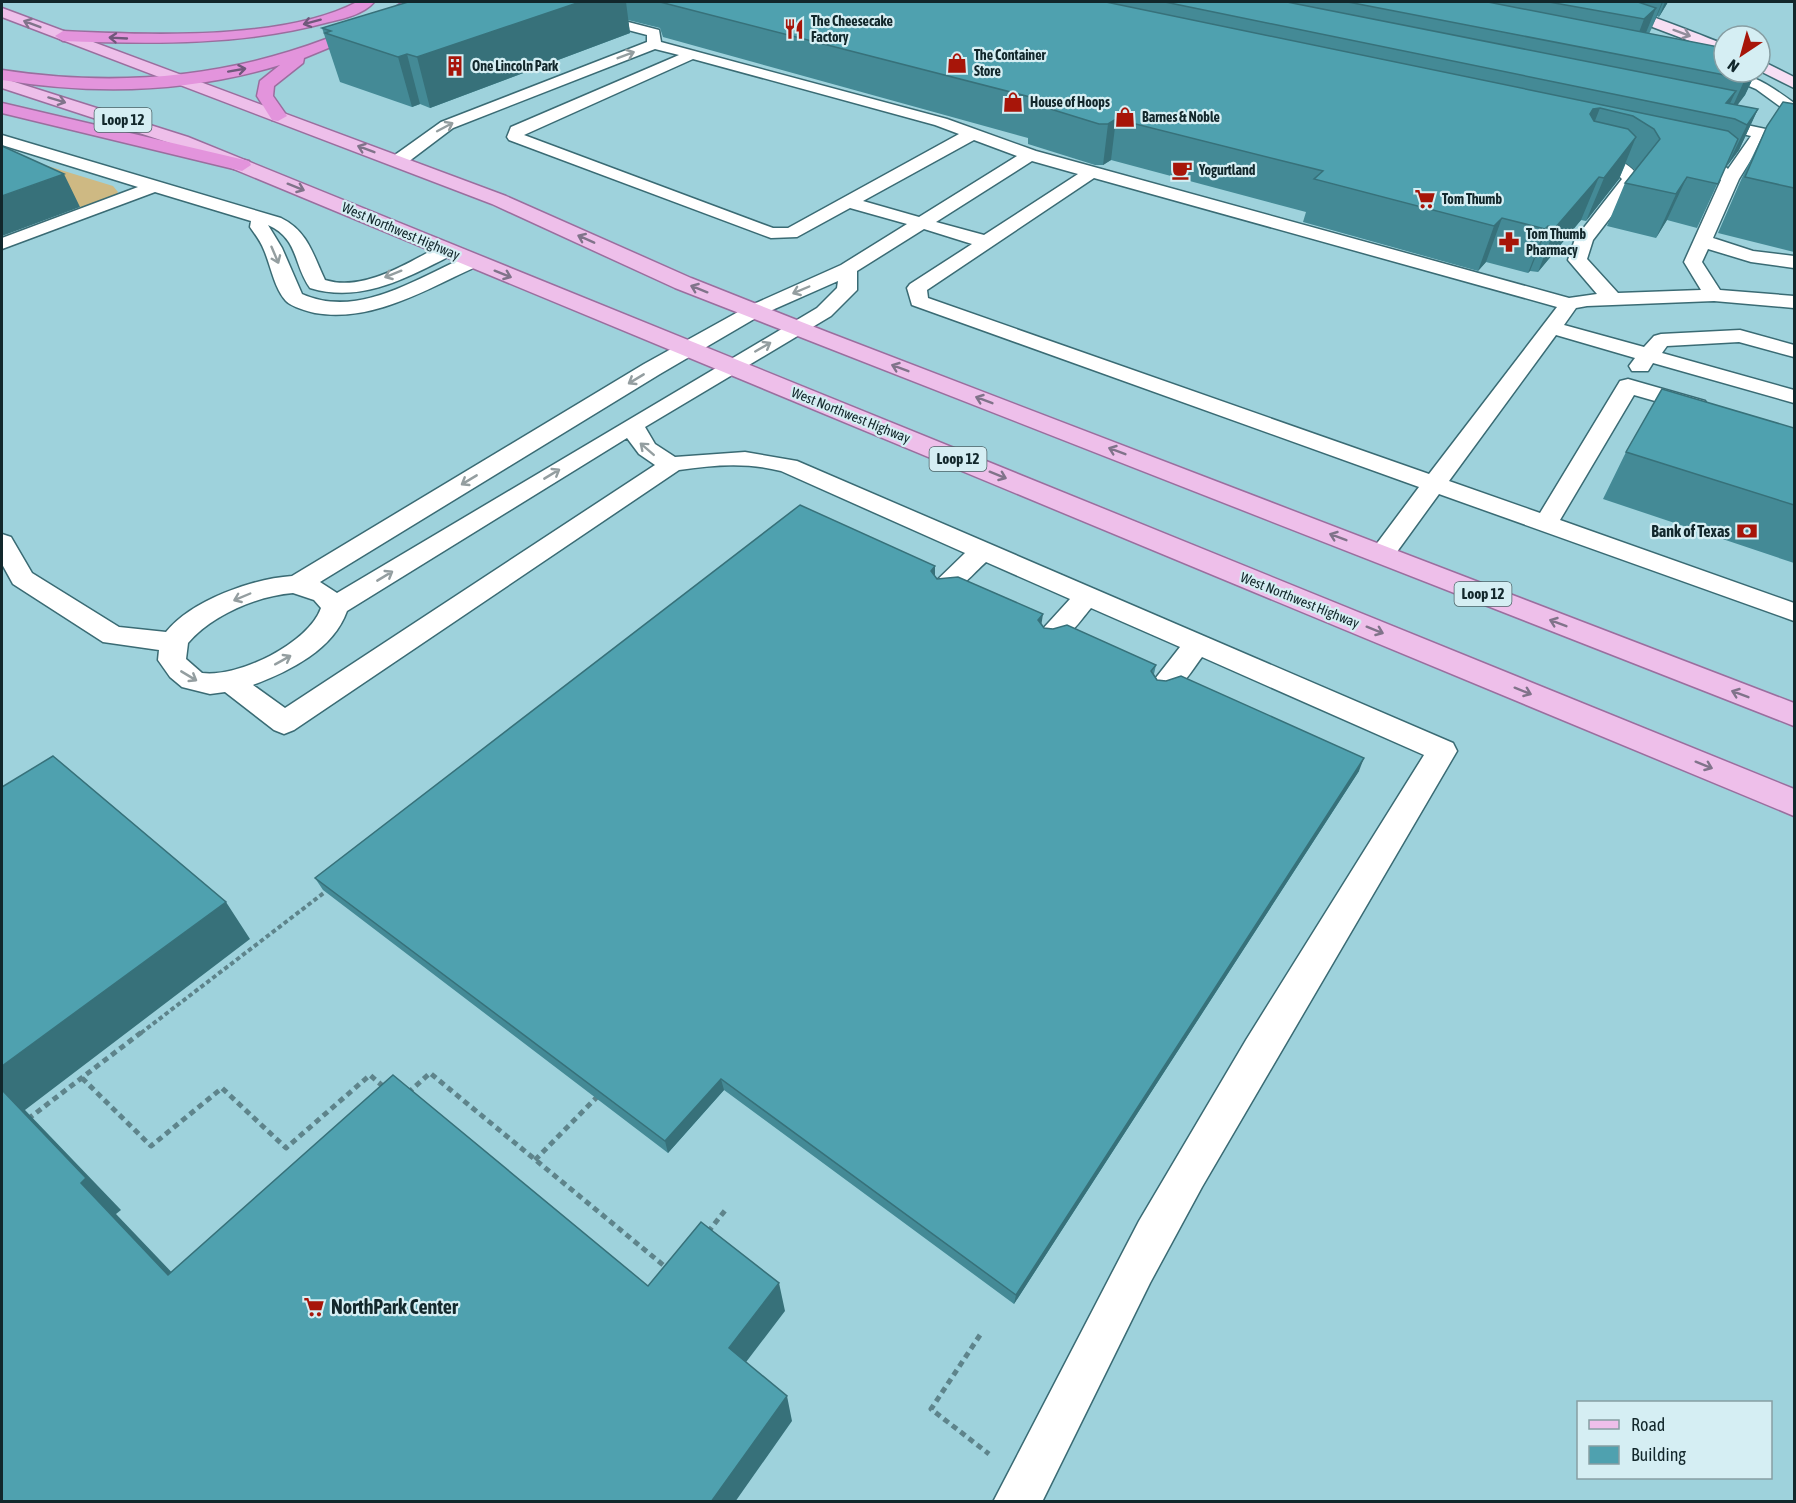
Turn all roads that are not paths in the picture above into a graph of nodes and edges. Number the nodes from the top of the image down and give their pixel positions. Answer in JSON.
{"nodes":[{"id":1,"x":366,"y":2,"type":"edge"},
{"id":2,"x":412,"y":2,"type":"edge"},
{"id":3,"x":538,"y":2,"type":"edge"},
{"id":4,"x":1586,"y":2,"type":"edge"},
{"id":5,"x":1635,"y":2,"type":"edge"},
{"id":6,"x":2,"y":12,"type":"edge"},
{"id":7,"x":1673,"y":13,"type":"dead end"},
{"id":8,"x":658,"y":35,"type":"junction"},
{"id":9,"x":63,"y":36,"type":"junction"},
{"id":10,"x":1712,"y":44,"type":"edge"},
{"id":11,"x":693,"y":54,"type":"junction"},
{"id":12,"x":303,"y":55,"type":"junction"},
{"id":13,"x":1772,"y":71,"type":"edge"},
{"id":14,"x":2,"y":75,"type":"edge"},
{"id":15,"x":179,"y":80,"type":"junction"},
{"id":16,"x":2,"y":83,"type":"edge"},
{"id":17,"x":1794,"y":83,"type":"edge"},
{"id":18,"x":1756,"y":84,"type":"edge"},
{"id":19,"x":2,"y":108,"type":"edge"},
{"id":20,"x":1794,"y":110,"type":"edge"},
{"id":21,"x":278,"y":116,"type":"junction"},
{"id":22,"x":1689,"y":117,"type":"edge"},
{"id":23,"x":972,"y":134,"type":"junction"},
{"id":24,"x":1794,"y":134,"type":"edge"},
{"id":25,"x":1771,"y":135,"type":"junction"},
{"id":26,"x":2,"y":140,"type":"edge"},
{"id":27,"x":1564,"y":152,"type":"edge"},
{"id":28,"x":1030,"y":155,"type":"junction"},
{"id":29,"x":1668,"y":157,"type":"edge"},
{"id":30,"x":398,"y":161,"type":"junction"},
{"id":31,"x":242,"y":165,"type":"junction"},
{"id":32,"x":1092,"y":172,"type":"junction"},
{"id":33,"x":1730,"y":179,"type":"junction"},
{"id":34,"x":155,"y":186,"type":"junction"},
{"id":35,"x":848,"y":202,"type":"junction"},
{"id":36,"x":260,"y":218,"type":"junction"},
{"id":37,"x":921,"y":223,"type":"junction"},
{"id":38,"x":1702,"y":241,"type":"junction"},
{"id":39,"x":987,"y":242,"type":"junction"},
{"id":40,"x":2,"y":244,"type":"edge"},
{"id":41,"x":447,"y":250,"type":"junction"},
{"id":42,"x":473,"y":261,"type":"junction"},
{"id":43,"x":1794,"y":262,"type":"edge"},
{"id":44,"x":848,"y":269,"type":"junction"},
{"id":45,"x":1714,"y":295,"type":"junction"},
{"id":46,"x":1614,"y":300,"type":"junction"},
{"id":47,"x":1794,"y":302,"type":"edge"},
{"id":48,"x":1569,"y":304,"type":"junction"},
{"id":49,"x":754,"y":311,"type":"junction"},
{"id":50,"x":796,"y":328,"type":"junction"},
{"id":51,"x":1553,"y":328,"type":"junction"},
{"id":52,"x":686,"y":349,"type":"junction"},
{"id":53,"x":1794,"y":351,"type":"edge"},
{"id":54,"x":1647,"y":355,"type":"junction"},
{"id":55,"x":730,"y":366,"type":"junction"},
{"id":56,"x":1628,"y":386,"type":"junction"},
{"id":57,"x":1794,"y":397,"type":"edge"},
{"id":58,"x":1717,"y":412,"type":"edge"},
{"id":59,"x":633,"y":425,"type":"junction"},
{"id":60,"x":672,"y":464,"type":"junction"},
{"id":61,"x":1434,"y":486,"type":"junction"},
{"id":62,"x":1545,"y":525,"type":"junction"},
{"id":63,"x":2,"y":542,"type":"edge"},
{"id":64,"x":982,"y":551,"type":"junction"},
{"id":65,"x":1382,"y":554,"type":"junction"},
{"id":66,"x":12,"y":578,"type":"edge"},
{"id":67,"x":298,"y":584,"type":"junction"},
{"id":68,"x":946,"y":584,"type":"edge"},
{"id":69,"x":1087,"y":597,"type":"junction"},
{"id":70,"x":335,"y":606,"type":"junction"},
{"id":71,"x":1794,"y":612,"type":"edge"},
{"id":72,"x":1053,"y":633,"type":"edge"},
{"id":73,"x":174,"y":642,"type":"junction"},
{"id":74,"x":1197,"y":645,"type":"junction"},
{"id":75,"x":229,"y":681,"type":"junction"},
{"id":76,"x":1166,"y":684,"type":"edge"},
{"id":77,"x":1794,"y":715,"type":"edge"},
{"id":78,"x":1794,"y":803,"type":"edge"},
{"id":79,"x":1021,"y":1492,"type":"edge"}],
"edges":[{"from":1,"to":9,"type":"highway","one_way":true},
{"from":2,"to":12,"type":"highway"},
{"from":3,"to":8,"type":"lane"},
{"from":4,"to":10,"type":"main road","one_way":true},
{"from":5,"to":7,"type":"main road"},
{"from":9,"to":6,"type":"main road","number":"Loop 12","one_way":true},
{"from":8,"to":11,"type":"lane"},
{"from":30,"to":8,"type":"lane","one_way":true},
{"from":9,"to":15,"type":"main road","number":"Loop 12"},
{"from":11,"to":23,"type":"lane"},
{"from":11,"to":35,"type":"lane"},
{"from":15,"to":12,"type":"highway","one_way":true},
{"from":12,"to":21,"type":"highway"},
{"from":13,"to":17,"type":"main road"},
{"from":14,"to":15,"type":"highway"},
{"from":15,"to":21,"type":"main road","number":"Loop 12"},
{"from":16,"to":31,"type":"main road","name":"West Northwest Highway","number":"Loop 12","one_way":true},
{"from":18,"to":20,"type":"lane"},
{"from":19,"to":31,"type":"highway"},
{"from":30,"to":21,"type":"main road","number":"Loop 12","one_way":true},
{"from":22,"to":25,"type":"lane"},
{"from":23,"to":28,"type":"lane"},
{"from":23,"to":35,"type":"lane"},
{"from":24,"to":25,"type":"lane"},
{"from":25,"to":33,"type":"lane"},
{"from":26,"to":34,"type":"lane"},
{"from":27,"to":46,"type":"lane"},
{"from":28,"to":32,"type":"lane"},
{"from":28,"to":37,"type":"lane"},
{"from":29,"to":33,"type":"lane"},
{"from":49,"to":30,"type":"main road","number":"Loop 12","one_way":true},
{"from":31,"to":41,"type":"main road","name":"West Northwest Highway","number":"Loop 12","one_way":true},
{"from":32,"to":39,"type":"lane"},
{"from":32,"to":48,"type":"lane"},
{"from":33,"to":38,"type":"lane"},
{"from":34,"to":36,"type":"lane"},
{"from":34,"to":40,"type":"lane"},
{"from":35,"to":37,"type":"lane"},
{"from":41,"to":36,"type":"lane","one_way":true},
{"from":36,"to":42,"type":"lane","one_way":true},
{"from":37,"to":39,"type":"lane"},
{"from":37,"to":44,"type":"lane"},
{"from":38,"to":43,"type":"lane"},
{"from":38,"to":45,"type":"lane"},
{"from":39,"to":61,"type":"lane"},
{"from":41,"to":42,"type":"main road","name":"West Northwest Highway","number":"Loop 12"},
{"from":42,"to":52,"type":"main road","name":"West Northwest Highway","number":"Loop 12","one_way":true},
{"from":44,"to":49,"type":"lane","one_way":true},
{"from":44,"to":50,"type":"lane"},
{"from":45,"to":46,"type":"lane"},
{"from":45,"to":47,"type":"lane"},
{"from":46,"to":48,"type":"lane"},
{"from":48,"to":51,"type":"lane"},
{"from":49,"to":50,"type":"main road","number":"Loop 12"},
{"from":49,"to":52,"type":"lane"},
{"from":55,"to":50,"type":"lane","one_way":true},
{"from":65,"to":50,"type":"main road","number":"Loop 12","one_way":true},
{"from":51,"to":54,"type":"lane"},
{"from":51,"to":61,"type":"lane"},
{"from":52,"to":55,"type":"main road","name":"West Northwest Highway","number":"Loop 12"},
{"from":52,"to":67,"type":"lane","one_way":true},
{"from":53,"to":54,"type":"lane"},
{"from":54,"to":56,"type":"lane"},
{"from":54,"to":57,"type":"lane"},
{"from":55,"to":59,"type":"lane"},
{"from":55,"to":78,"type":"main road","name":"West Northwest Highway","number":"Loop 12","one_way":true},
{"from":56,"to":58,"type":"lane"},
{"from":56,"to":62,"type":"lane"},
{"from":60,"to":59,"type":"lane","one_way":true},
{"from":70,"to":59,"type":"lane","one_way":true},
{"from":60,"to":64,"type":"lane"},
{"from":60,"to":75,"type":"lane"},
{"from":61,"to":62,"type":"lane"},
{"from":61,"to":65,"type":"lane"},
{"from":62,"to":71,"type":"lane"},
{"from":63,"to":66,"type":"lane"},
{"from":64,"to":68,"type":"lane"},
{"from":64,"to":69,"type":"lane"},
{"from":77,"to":65,"type":"main road","number":"Loop 12","one_way":true},
{"from":66,"to":73,"type":"lane"},
{"from":67,"to":70,"type":"lane"},
{"from":67,"to":73,"type":"lane","one_way":true},
{"from":69,"to":72,"type":"lane"},
{"from":69,"to":74,"type":"lane"},
{"from":75,"to":70,"type":"lane","one_way":true},
{"from":73,"to":75,"type":"lane","one_way":true},
{"from":74,"to":76,"type":"lane"},
{"from":74,"to":79,"type":"lane"}]}
